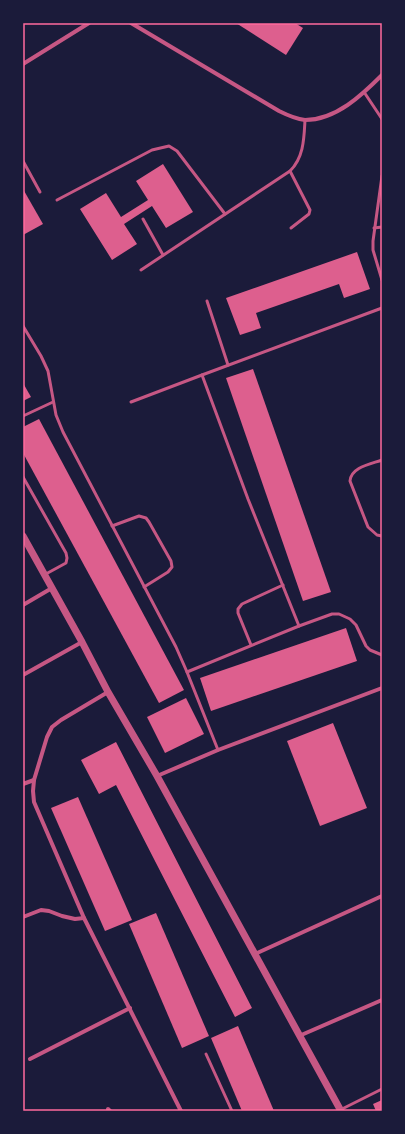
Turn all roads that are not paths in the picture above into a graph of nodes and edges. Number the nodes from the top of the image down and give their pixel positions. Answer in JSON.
{"nodes":[{"id":1,"x":89,"y":23,"type":"edge"},
{"id":2,"x":131,"y":23,"type":"edge"},
{"id":3,"x":23,"y":64,"type":"edge"},
{"id":4,"x":382,"y":75,"type":"edge"},
{"id":5,"x":364,"y":92,"type":"junction"},
{"id":6,"x":382,"y":119,"type":"edge"},
{"id":7,"x":305,"y":120,"type":"junction"},
{"id":8,"x":23,"y":161,"type":"edge"},
{"id":9,"x":290,"y":171,"type":"junction"},
{"id":10,"x":382,"y":176,"type":"edge"},
{"id":11,"x":40,"y":192,"type":"dead end"},
{"id":12,"x":57,"y":200,"type":"dead end"},
{"id":13,"x":225,"y":214,"type":"junction"},
{"id":14,"x":143,"y":219,"type":"dead end"},
{"id":15,"x":382,"y":227,"type":"edge"},
{"id":16,"x":291,"y":228,"type":"dead end"},
{"id":17,"x":374,"y":228,"type":"junction"},
{"id":18,"x":163,"y":255,"type":"junction"},
{"id":19,"x":141,"y":270,"type":"dead end"},
{"id":20,"x":382,"y":280,"type":"edge"},
{"id":21,"x":207,"y":301,"type":"dead end"},
{"id":22,"x":382,"y":308,"type":"edge"},
{"id":23,"x":23,"y":326,"type":"edge"},
{"id":24,"x":228,"y":365,"type":"junction"},
{"id":25,"x":202,"y":375,"type":"junction"},
{"id":26,"x":53,"y":402,"type":"junction"},
{"id":27,"x":132,"y":402,"type":"dead end"},
{"id":28,"x":23,"y":416,"type":"edge"},
{"id":29,"x":382,"y":460,"type":"edge"},
{"id":30,"x":23,"y":477,"type":"edge"},
{"id":31,"x":112,"y":526,"type":"junction"},
{"id":32,"x":23,"y":536,"type":"edge"},
{"id":33,"x":382,"y":536,"type":"edge"},
{"id":34,"x":44,"y":574,"type":"junction"},
{"id":35,"x":283,"y":585,"type":"junction"},
{"id":36,"x":144,"y":587,"type":"junction"},
{"id":37,"x":52,"y":588,"type":"junction"},
{"id":38,"x":23,"y":605,"type":"edge"},
{"id":39,"x":300,"y":626,"type":"junction"},
{"id":40,"x":82,"y":642,"type":"junction"},
{"id":41,"x":251,"y":646,"type":"junction"},
{"id":42,"x":382,"y":656,"type":"edge"},
{"id":43,"x":187,"y":672,"type":"junction"},
{"id":44,"x":23,"y":675,"type":"edge"},
{"id":45,"x":382,"y":688,"type":"edge"},
{"id":46,"x":108,"y":692,"type":"junction"},
{"id":47,"x":218,"y":750,"type":"junction"},
{"id":48,"x":157,"y":776,"type":"junction"},
{"id":49,"x":34,"y":780,"type":"junction"},
{"id":50,"x":23,"y":784,"type":"edge"},
{"id":51,"x":382,"y":896,"type":"edge"},
{"id":52,"x":23,"y":917,"type":"edge"},
{"id":53,"x":84,"y":918,"type":"junction"},
{"id":54,"x":255,"y":954,"type":"junction"},
{"id":55,"x":382,"y":1000,"type":"edge"},
{"id":56,"x":130,"y":1008,"type":"junction"},
{"id":57,"x":299,"y":1036,"type":"junction"},
{"id":58,"x":206,"y":1054,"type":"dead end"},
{"id":59,"x":30,"y":1059,"type":"dead end"},
{"id":60,"x":382,"y":1088,"type":"edge"},
{"id":61,"x":341,"y":1110,"type":"edge"},
{"id":62,"x":181,"y":1111,"type":"edge"},
{"id":63,"x":232,"y":1111,"type":"edge"}],
"edges":[{"from":1,"to":3,"type":"street"},
{"from":2,"to":7,"type":"street"},
{"from":4,"to":5,"type":"street"},
{"from":5,"to":6,"type":"lane"},
{"from":5,"to":7,"type":"street"},
{"from":7,"to":9,"type":"lane"},
{"from":8,"to":11,"type":"lane"},
{"from":9,"to":13,"type":"lane"},
{"from":9,"to":16,"type":"lane"},
{"from":10,"to":17,"type":"lane"},
{"from":12,"to":13,"type":"lane"},
{"from":13,"to":18,"type":"lane"},
{"from":14,"to":18,"type":"lane"},
{"from":15,"to":17,"type":"lane"},
{"from":17,"to":20,"type":"lane"},
{"from":18,"to":19,"type":"lane"},
{"from":21,"to":24,"type":"lane"},
{"from":22,"to":24,"type":"lane"},
{"from":23,"to":26,"type":"lane"},
{"from":24,"to":25,"type":"lane"},
{"from":25,"to":27,"type":"lane"},
{"from":25,"to":35,"type":"lane"},
{"from":26,"to":28,"type":"lane"},
{"from":26,"to":31,"type":"lane"},
{"from":29,"to":33,"type":"lane"},
{"from":30,"to":34,"type":"lane"},
{"from":31,"to":36,"type":"lane"},
{"from":31,"to":36,"type":"lane"},
{"from":32,"to":34,"type":"street"},
{"from":34,"to":37,"type":"street"},
{"from":35,"to":39,"type":"lane"},
{"from":35,"to":41,"type":"lane"},
{"from":36,"to":43,"type":"lane"},
{"from":37,"to":38,"type":"street"},
{"from":37,"to":40,"type":"street"},
{"from":39,"to":41,"type":"lane"},
{"from":39,"to":42,"type":"lane"},
{"from":40,"to":44,"type":"street"},
{"from":40,"to":46,"type":"street"},
{"from":41,"to":43,"type":"lane"},
{"from":43,"to":47,"type":"lane"},
{"from":45,"to":47,"type":"street"},
{"from":46,"to":48,"type":"street"},
{"from":46,"to":49,"type":"street"},
{"from":47,"to":48,"type":"street"},
{"from":48,"to":54,"type":"street"},
{"from":49,"to":50,"type":"street"},
{"from":49,"to":53,"type":"street"},
{"from":51,"to":54,"type":"street"},
{"from":52,"to":53,"type":"street"},
{"from":53,"to":56,"type":"street"},
{"from":54,"to":57,"type":"street"},
{"from":55,"to":57,"type":"street"},
{"from":56,"to":59,"type":"street"},
{"from":56,"to":62,"type":"street"},
{"from":57,"to":61,"type":"street"},
{"from":58,"to":63,"type":"lane"},
{"from":60,"to":61,"type":"lane"}]}
